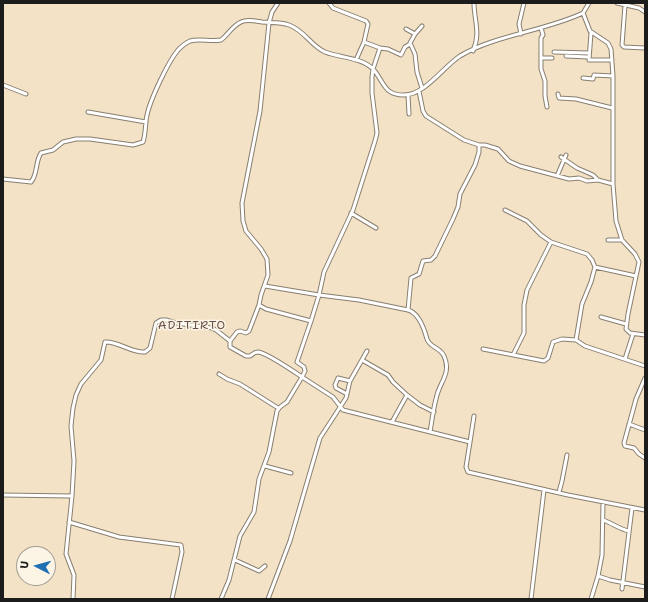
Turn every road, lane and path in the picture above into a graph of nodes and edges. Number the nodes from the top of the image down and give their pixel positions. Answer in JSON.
{"nodes":[{"id":1,"x":278,"y":3,"type":"edge"},
{"id":2,"x":329,"y":3,"type":"edge"},
{"id":3,"x":474,"y":3,"type":"edge"},
{"id":4,"x":524,"y":3,"type":"edge"},
{"id":5,"x":589,"y":3,"type":"edge"},
{"id":6,"x":617,"y":3,"type":"edge"},
{"id":7,"x":625,"y":4,"type":"junction"},
{"id":8,"x":645,"y":12,"type":"edge"},
{"id":9,"x":582,"y":13,"type":"junction"},
{"id":10,"x":268,"y":23,"type":"junction"},
{"id":11,"x":422,"y":26,"type":"dead end"},
{"id":12,"x":541,"y":28,"type":"junction"},
{"id":13,"x":406,"y":29,"type":"dead end"},
{"id":14,"x":591,"y":32,"type":"junction"},
{"id":15,"x":415,"y":34,"type":"junction"},
{"id":16,"x":521,"y":34,"type":"junction"},
{"id":17,"x":364,"y":42,"type":"junction"},
{"id":18,"x":410,"y":44,"type":"junction"},
{"id":19,"x":380,"y":48,"type":"junction"},
{"id":20,"x":645,"y":48,"type":"edge"},
{"id":21,"x":472,"y":50,"type":"junction"},
{"id":22,"x":554,"y":52,"type":"dead end"},
{"id":23,"x":589,"y":55,"type":"junction"},
{"id":24,"x":566,"y":56,"type":"dead end"},
{"id":25,"x":542,"y":58,"type":"junction"},
{"id":26,"x":552,"y":58,"type":"dead end"},
{"id":27,"x":356,"y":60,"type":"junction"},
{"id":28,"x":612,"y":60,"type":"junction"},
{"id":29,"x":373,"y":69,"type":"junction"},
{"id":30,"x":613,"y":76,"type":"junction"},
{"id":31,"x":583,"y":78,"type":"dead end"},
{"id":32,"x":3,"y":85,"type":"edge"},
{"id":33,"x":421,"y":89,"type":"junction"},
{"id":34,"x":26,"y":94,"type":"dead end"},
{"id":35,"x":558,"y":94,"type":"dead end"},
{"id":36,"x":408,"y":95,"type":"junction"},
{"id":37,"x":547,"y":107,"type":"dead end"},
{"id":38,"x":612,"y":108,"type":"junction"},
{"id":39,"x":88,"y":112,"type":"dead end"},
{"id":40,"x":409,"y":114,"type":"dead end"},
{"id":41,"x":146,"y":122,"type":"junction"},
{"id":42,"x":479,"y":145,"type":"junction"},
{"id":43,"x":557,"y":176,"type":"junction"},
{"id":44,"x":3,"y":179,"type":"edge"},
{"id":45,"x":600,"y":181,"type":"junction"},
{"id":46,"x":613,"y":184,"type":"junction"},
{"id":47,"x":505,"y":210,"type":"dead end"},
{"id":48,"x":351,"y":213,"type":"junction"},
{"id":49,"x":376,"y":228,"type":"dead end"},
{"id":50,"x":608,"y":240,"type":"dead end"},
{"id":51,"x":622,"y":240,"type":"junction"},
{"id":52,"x":551,"y":242,"type":"junction"},
{"id":53,"x":594,"y":267,"type":"junction"},
{"id":54,"x":636,"y":276,"type":"junction"},
{"id":55,"x":265,"y":286,"type":"junction"},
{"id":56,"x":319,"y":295,"type":"junction"},
{"id":57,"x":259,"y":305,"type":"junction"},
{"id":58,"x":408,"y":310,"type":"junction"},
{"id":59,"x":601,"y":317,"type":"dead end"},
{"id":60,"x":311,"y":321,"type":"junction"},
{"id":61,"x":626,"y":324,"type":"junction"},
{"id":62,"x":633,"y":334,"type":"junction"},
{"id":63,"x":645,"y":335,"type":"edge"},
{"id":64,"x":576,"y":340,"type":"junction"},
{"id":65,"x":230,"y":342,"type":"junction"},
{"id":66,"x":483,"y":349,"type":"dead end"},
{"id":67,"x":367,"y":351,"type":"dead end"},
{"id":68,"x":513,"y":355,"type":"junction"},
{"id":69,"x":625,"y":359,"type":"junction"},
{"id":70,"x":362,"y":360,"type":"junction"},
{"id":71,"x":645,"y":366,"type":"edge"},
{"id":72,"x":219,"y":374,"type":"dead end"},
{"id":73,"x":302,"y":377,"type":"junction"},
{"id":74,"x":645,"y":378,"type":"edge"},
{"id":75,"x":350,"y":381,"type":"junction"},
{"id":76,"x":347,"y":394,"type":"junction"},
{"id":77,"x":407,"y":395,"type":"junction"},
{"id":78,"x":340,"y":407,"type":"junction"},
{"id":79,"x":278,"y":408,"type":"junction"},
{"id":80,"x":434,"y":412,"type":"junction"},
{"id":81,"x":474,"y":416,"type":"dead end"},
{"id":82,"x":392,"y":422,"type":"junction"},
{"id":83,"x":629,"y":424,"type":"junction"},
{"id":84,"x":645,"y":430,"type":"edge"},
{"id":85,"x":430,"y":432,"type":"junction"},
{"id":86,"x":470,"y":442,"type":"junction"},
{"id":87,"x":567,"y":455,"type":"dead end"},
{"id":88,"x":645,"y":458,"type":"edge"},
{"id":89,"x":265,"y":466,"type":"junction"},
{"id":90,"x":291,"y":473,"type":"dead end"},
{"id":91,"x":544,"y":490,"type":"junction"},
{"id":92,"x":559,"y":492,"type":"junction"},
{"id":93,"x":3,"y":495,"type":"edge"},
{"id":94,"x":72,"y":496,"type":"junction"},
{"id":95,"x":602,"y":502,"type":"junction"},
{"id":96,"x":632,"y":508,"type":"junction"},
{"id":97,"x":645,"y":510,"type":"edge"},
{"id":98,"x":603,"y":520,"type":"junction"},
{"id":99,"x":69,"y":522,"type":"junction"},
{"id":100,"x":629,"y":531,"type":"junction"},
{"id":101,"x":235,"y":560,"type":"junction"},
{"id":102,"x":265,"y":566,"type":"dead end"},
{"id":103,"x":598,"y":576,"type":"junction"},
{"id":104,"x":622,"y":583,"type":"junction"},
{"id":105,"x":645,"y":586,"type":"edge"},
{"id":106,"x":622,"y":589,"type":"dead end"},
{"id":107,"x":73,"y":599,"type":"edge"},
{"id":108,"x":172,"y":599,"type":"edge"},
{"id":109,"x":221,"y":599,"type":"edge"},
{"id":110,"x":268,"y":599,"type":"edge"},
{"id":111,"x":531,"y":599,"type":"edge"},
{"id":112,"x":591,"y":599,"type":"edge"}],
"edges":[{"from":1,"to":10,"type":"street"},
{"from":2,"to":17,"type":"street"},
{"from":3,"to":21,"type":"street"},
{"from":4,"to":16,"type":"street"},
{"from":5,"to":9,"type":"street"},
{"from":6,"to":7,"type":"street"},
{"from":7,"to":8,"type":"street"},
{"from":7,"to":20,"type":"street"},
{"from":9,"to":12,"type":"street"},
{"from":9,"to":14,"type":"street"},
{"from":10,"to":27,"type":"street"},
{"from":10,"to":41,"type":"street"},
{"from":10,"to":55,"type":"street"},
{"from":11,"to":15,"type":"street"},
{"from":12,"to":16,"type":"street"},
{"from":12,"to":25,"type":"street"},
{"from":13,"to":15,"type":"street"},
{"from":14,"to":23,"type":"street"},
{"from":14,"to":28,"type":"street"},
{"from":15,"to":18,"type":"street"},
{"from":16,"to":21,"type":"street"},
{"from":17,"to":19,"type":"street"},
{"from":17,"to":27,"type":"street"},
{"from":18,"to":19,"type":"street"},
{"from":18,"to":33,"type":"street"},
{"from":19,"to":29,"type":"street"},
{"from":21,"to":33,"type":"street"},
{"from":22,"to":23,"type":"street"},
{"from":23,"to":24,"type":"street"},
{"from":23,"to":28,"type":"street"},
{"from":25,"to":26,"type":"street"},
{"from":25,"to":37,"type":"street"},
{"from":27,"to":29,"type":"street"},
{"from":28,"to":30,"type":"street"},
{"from":29,"to":36,"type":"street"},
{"from":29,"to":48,"type":"street"},
{"from":30,"to":31,"type":"street"},
{"from":30,"to":38,"type":"street"},
{"from":32,"to":34,"type":"street"},
{"from":33,"to":36,"type":"street"},
{"from":33,"to":42,"type":"street"},
{"from":35,"to":38,"type":"street"},
{"from":36,"to":40,"type":"street"},
{"from":38,"to":46,"type":"street"},
{"from":39,"to":41,"type":"street"},
{"from":41,"to":44,"type":"street"},
{"from":42,"to":43,"type":"street"},
{"from":42,"to":58,"type":"street"},
{"from":43,"to":45,"type":"street"},
{"from":43,"to":45,"type":"street"},
{"from":45,"to":46,"type":"street"},
{"from":46,"to":51,"type":"street"},
{"from":47,"to":52,"type":"street"},
{"from":48,"to":49,"type":"street"},
{"from":48,"to":56,"type":"street"},
{"from":50,"to":51,"type":"street"},
{"from":51,"to":54,"type":"street"},
{"from":52,"to":53,"type":"street"},
{"from":52,"to":68,"type":"street"},
{"from":53,"to":54,"type":"street"},
{"from":53,"to":64,"type":"street"},
{"from":54,"to":61,"type":"street"},
{"from":55,"to":56,"type":"street"},
{"from":55,"to":57,"type":"street"},
{"from":56,"to":58,"type":"street"},
{"from":56,"to":60,"type":"street"},
{"from":57,"to":60,"type":"street"},
{"from":57,"to":65,"type":"street"},
{"from":58,"to":80,"type":"street"},
{"from":59,"to":61,"type":"street"},
{"from":60,"to":73,"type":"street"},
{"from":61,"to":62,"type":"street"},
{"from":62,"to":63,"type":"street"},
{"from":62,"to":69,"type":"street"},
{"from":64,"to":68,"type":"street"},
{"from":64,"to":69,"type":"street"},
{"from":65,"to":73,"type":"street"},
{"from":65,"to":94,"type":"street"},
{"from":66,"to":68,"type":"street"},
{"from":67,"to":70,"type":"street"},
{"from":69,"to":71,"type":"street"},
{"from":70,"to":75,"type":"street"},
{"from":70,"to":77,"type":"street"},
{"from":72,"to":79,"type":"street"},
{"from":73,"to":78,"type":"street"},
{"from":73,"to":79,"type":"street"},
{"from":74,"to":83,"type":"street"},
{"from":75,"to":76,"type":"street"},
{"from":75,"to":76,"type":"street"},
{"from":76,"to":78,"type":"street"},
{"from":77,"to":80,"type":"street"},
{"from":77,"to":82,"type":"street"},
{"from":78,"to":82,"type":"street"},
{"from":78,"to":110,"type":"street"},
{"from":79,"to":89,"type":"street"},
{"from":80,"to":85,"type":"street"},
{"from":81,"to":86,"type":"street"},
{"from":82,"to":85,"type":"street"},
{"from":83,"to":84,"type":"street"},
{"from":83,"to":88,"type":"street"},
{"from":85,"to":86,"type":"street"},
{"from":86,"to":91,"type":"street"},
{"from":87,"to":92,"type":"street"},
{"from":89,"to":90,"type":"street"},
{"from":89,"to":101,"type":"street"},
{"from":91,"to":92,"type":"street"},
{"from":91,"to":111,"type":"street"},
{"from":92,"to":95,"type":"street"},
{"from":93,"to":94,"type":"street"},
{"from":94,"to":99,"type":"street"},
{"from":95,"to":96,"type":"street"},
{"from":95,"to":98,"type":"street"},
{"from":96,"to":97,"type":"street"},
{"from":96,"to":100,"type":"street"},
{"from":98,"to":100,"type":"street"},
{"from":98,"to":103,"type":"street"},
{"from":99,"to":107,"type":"street"},
{"from":99,"to":108,"type":"street"},
{"from":100,"to":104,"type":"street"},
{"from":101,"to":102,"type":"street"},
{"from":101,"to":109,"type":"street"},
{"from":103,"to":104,"type":"street"},
{"from":103,"to":112,"type":"street"},
{"from":104,"to":105,"type":"street"},
{"from":104,"to":106,"type":"street"}]}
